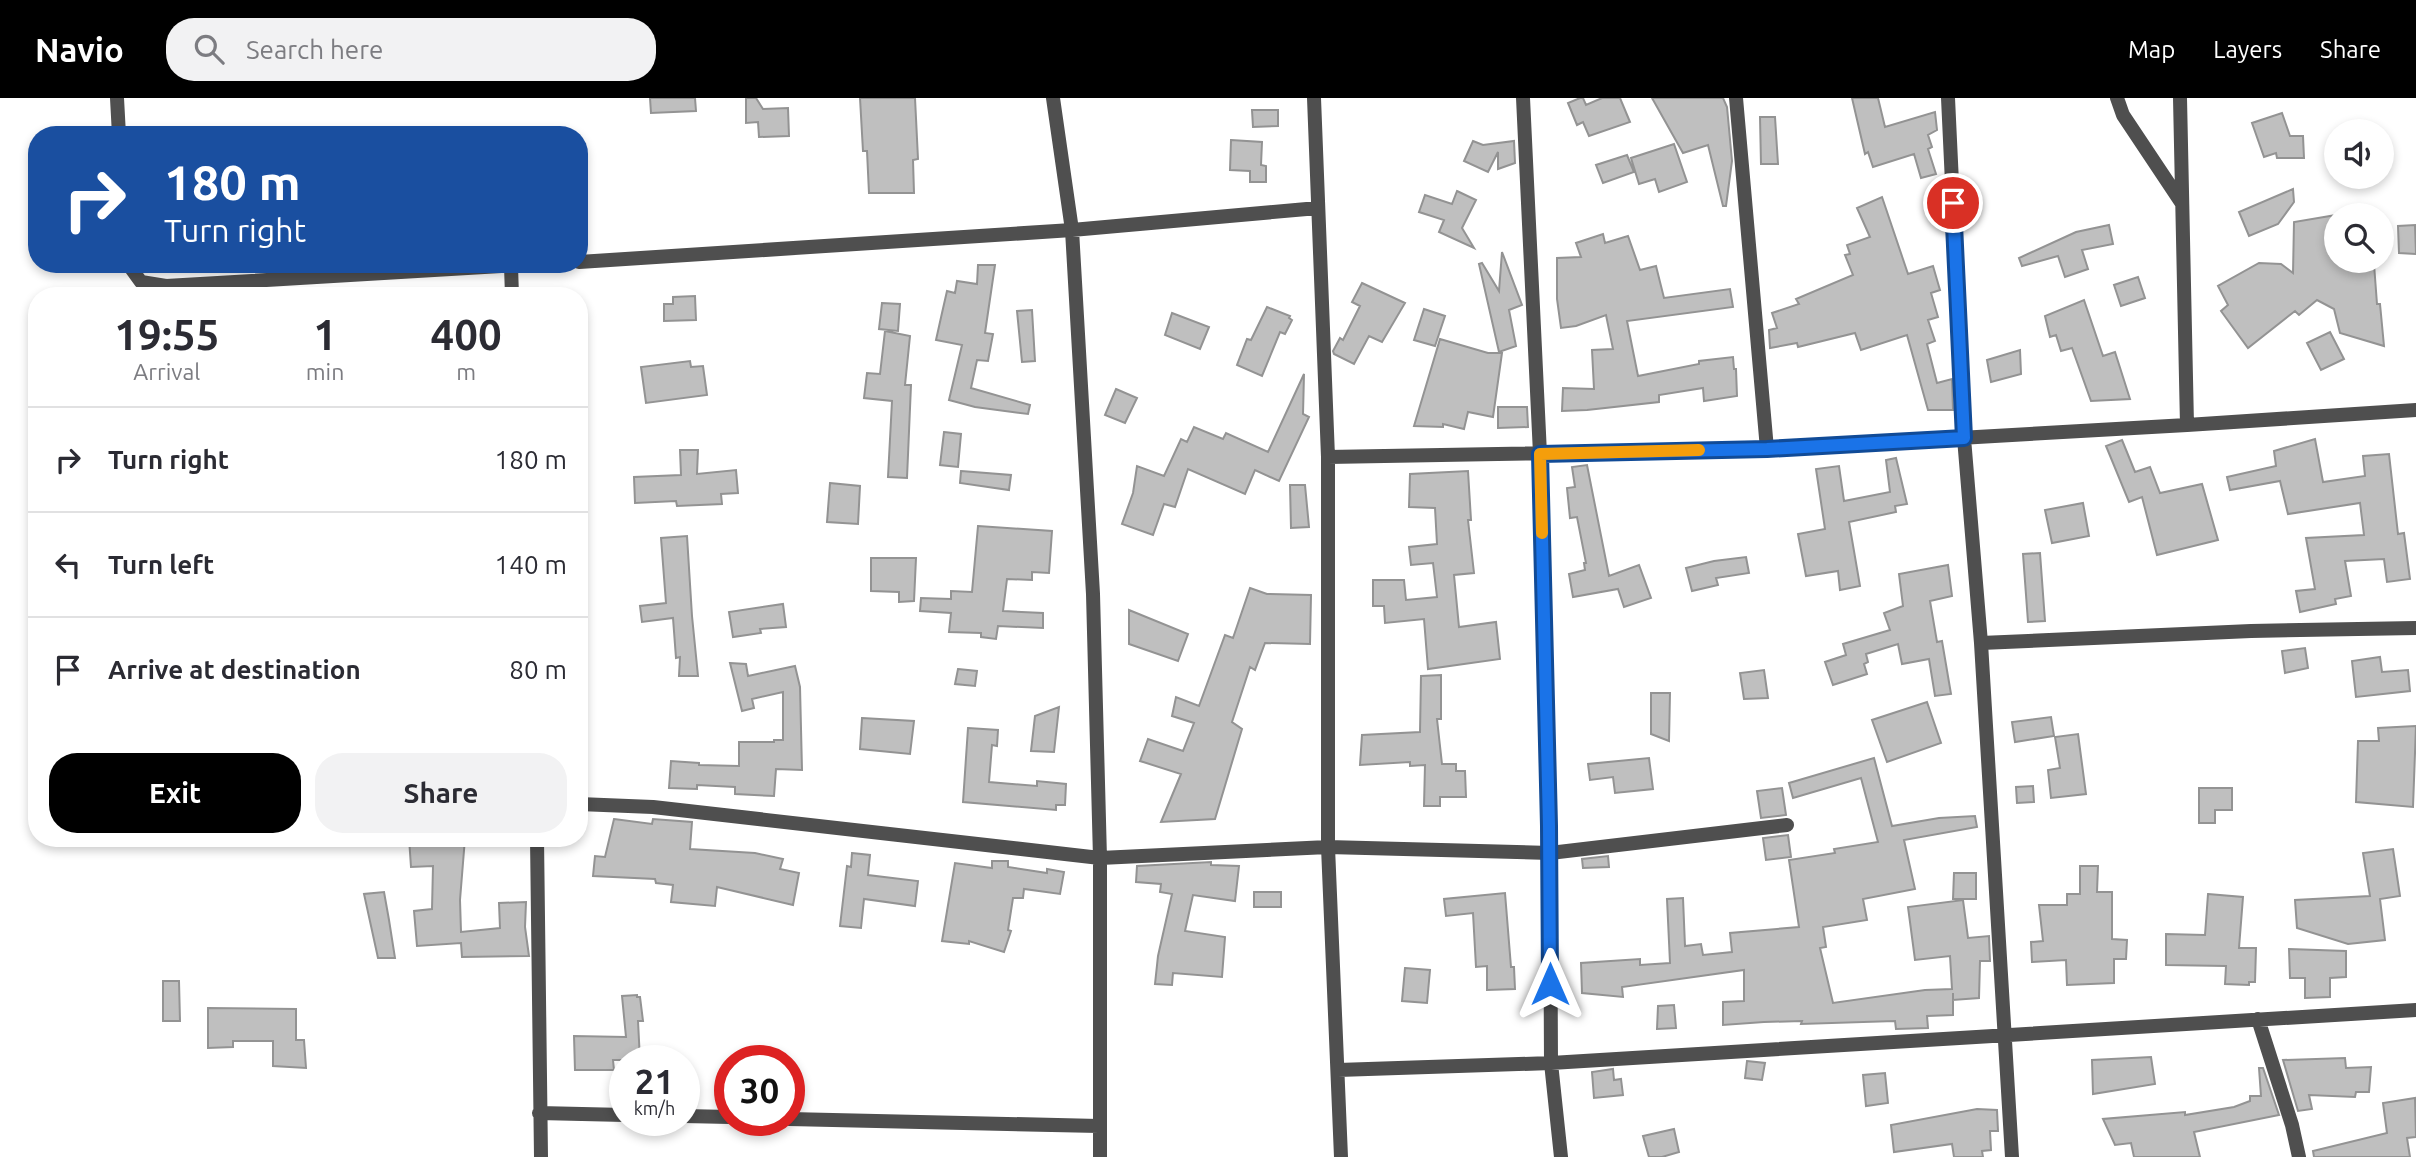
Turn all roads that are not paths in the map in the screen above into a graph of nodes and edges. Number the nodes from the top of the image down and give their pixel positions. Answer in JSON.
{"nodes":[{"id":1,"x":117,"y":98,"type":"edge"},
{"id":2,"x":1053,"y":98,"type":"edge"},
{"id":3,"x":1314,"y":98,"type":"edge"},
{"id":4,"x":1523,"y":98,"type":"edge"},
{"id":5,"x":1736,"y":98,"type":"edge"},
{"id":6,"x":1948,"y":98,"type":"edge"},
{"id":7,"x":2117,"y":98,"type":"edge"},
{"id":8,"x":2180,"y":98,"type":"edge"},
{"id":9,"x":119,"y":126,"type":"edge"},
{"id":10,"x":2182,"y":203,"type":"junction"},
{"id":11,"x":1318,"y":208,"type":"junction"},
{"id":12,"x":1072,"y":230,"type":"junction"},
{"id":13,"x":588,"y":261,"type":"edge"},
{"id":14,"x":134,"y":273,"type":"edge"},
{"id":15,"x":390,"y":273,"type":"edge"},
{"id":16,"x":2416,"y":410,"type":"edge"},
{"id":17,"x":2187,"y":425,"type":"junction"},
{"id":18,"x":1964,"y":438,"type":"junction"},
{"id":19,"x":1767,"y":449,"type":"junction"},
{"id":20,"x":1540,"y":454,"type":"junction"},
{"id":21,"x":1328,"y":457,"type":"junction"},
{"id":22,"x":2416,"y":628,"type":"edge"},
{"id":23,"x":1981,"y":643,"type":"junction"},
{"id":24,"x":588,"y":804,"type":"edge"},
{"id":25,"x":1787,"y":825,"type":"dead end"},
{"id":26,"x":537,"y":847,"type":"edge"},
{"id":27,"x":1328,"y":847,"type":"junction"},
{"id":28,"x":1549,"y":853,"type":"junction"},
{"id":29,"x":1100,"y":858,"type":"junction"},
{"id":30,"x":2416,"y":1010,"type":"edge"},
{"id":31,"x":2258,"y":1019,"type":"junction"},
{"id":32,"x":2005,"y":1035,"type":"junction"},
{"id":33,"x":1551,"y":1063,"type":"junction"},
{"id":34,"x":1338,"y":1070,"type":"junction"},
{"id":35,"x":539,"y":1113,"type":"junction"},
{"id":36,"x":609,"y":1115,"type":"edge"},
{"id":37,"x":805,"y":1119,"type":"edge"},
{"id":38,"x":1099,"y":1126,"type":"junction"},
{"id":39,"x":541,"y":1157,"type":"edge"},
{"id":40,"x":1100,"y":1157,"type":"edge"},
{"id":41,"x":1341,"y":1157,"type":"edge"},
{"id":42,"x":1561,"y":1157,"type":"edge"},
{"id":43,"x":2011,"y":1157,"type":"edge"},
{"id":44,"x":2299,"y":1157,"type":"edge"}],
"edges":[{"from":1,"to":9,"type":"street"},
{"from":2,"to":12,"type":"street"},
{"from":3,"to":11,"type":"street"},
{"from":4,"to":20,"type":"street"},
{"from":5,"to":19,"type":"street"},
{"from":6,"to":18,"type":"street"},
{"from":7,"to":10,"type":"street"},
{"from":8,"to":10,"type":"street"},
{"from":10,"to":17,"type":"street"},
{"from":11,"to":12,"type":"street"},
{"from":11,"to":21,"type":"street"},
{"from":12,"to":13,"type":"street"},
{"from":12,"to":29,"type":"street"},
{"from":14,"to":15,"type":"street"},
{"from":16,"to":17,"type":"street"},
{"from":17,"to":18,"type":"street"},
{"from":18,"to":19,"type":"street"},
{"from":18,"to":23,"type":"street"},
{"from":19,"to":20,"type":"street"},
{"from":20,"to":21,"type":"street"},
{"from":20,"to":28,"type":"street"},
{"from":21,"to":27,"type":"street"},
{"from":22,"to":23,"type":"street"},
{"from":23,"to":32,"type":"street"},
{"from":24,"to":29,"type":"street"},
{"from":25,"to":28,"type":"street"},
{"from":26,"to":35,"type":"street"},
{"from":27,"to":28,"type":"street"},
{"from":27,"to":29,"type":"street"},
{"from":27,"to":34,"type":"street"},
{"from":28,"to":33,"type":"street"},
{"from":29,"to":38,"type":"street"},
{"from":30,"to":31,"type":"street"},
{"from":31,"to":32,"type":"street"},
{"from":31,"to":44,"type":"street"},
{"from":32,"to":33,"type":"street"},
{"from":32,"to":43,"type":"street"},
{"from":33,"to":34,"type":"street"},
{"from":33,"to":42,"type":"street"},
{"from":34,"to":41,"type":"street"},
{"from":35,"to":36,"type":"street"},
{"from":35,"to":39,"type":"street"},
{"from":37,"to":38,"type":"street"},
{"from":38,"to":40,"type":"street"}]}
